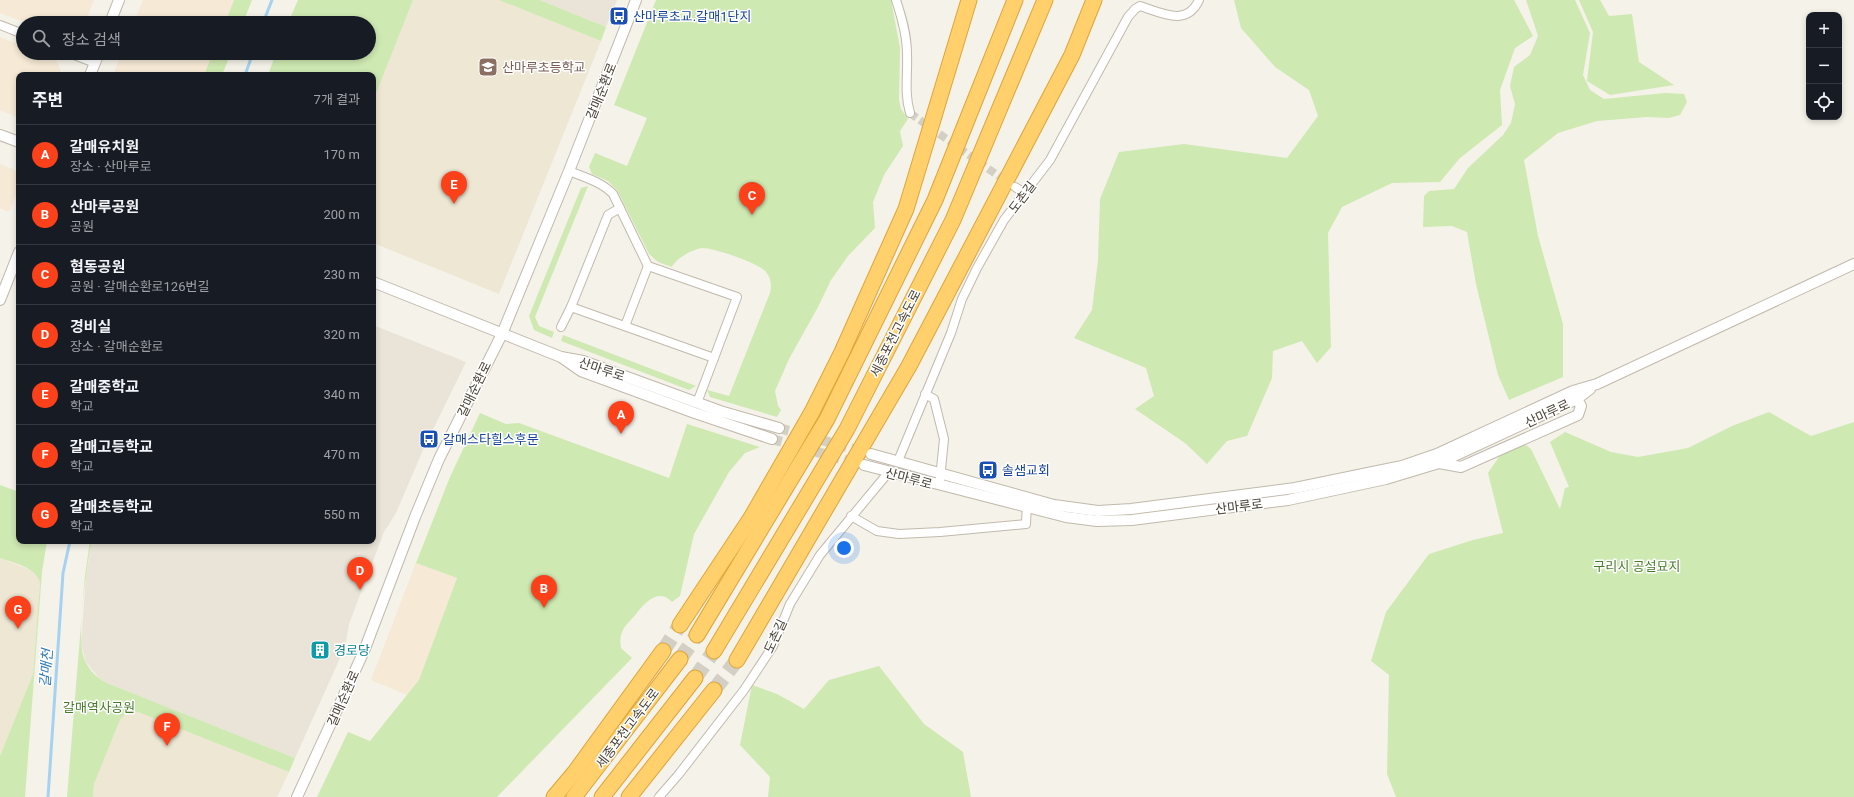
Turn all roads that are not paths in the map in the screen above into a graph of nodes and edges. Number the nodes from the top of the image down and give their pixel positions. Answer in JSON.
{"nodes":[{"id":1,"x":120,"y":0,"type":"edge"},
{"id":2,"x":636,"y":0,"type":"edge"},
{"id":3,"x":896,"y":0,"type":"edge"},
{"id":4,"x":969,"y":0,"type":"edge"},
{"id":5,"x":1015,"y":0,"type":"edge"},
{"id":6,"x":1045,"y":0,"type":"edge"},
{"id":7,"x":1094,"y":0,"type":"edge"},
{"id":8,"x":1199,"y":0,"type":"edge"},
{"id":9,"x":113,"y":16,"type":"edge"},
{"id":10,"x":0,"y":25,"type":"edge"},
{"id":11,"x":16,"y":31,"type":"edge"},
{"id":12,"x":86,"y":60,"type":"edge"},
{"id":13,"x":95,"y":60,"type":"edge"},
{"id":14,"x":94,"y":63,"type":"junction"},
{"id":15,"x":91,"y":72,"type":"edge"},
{"id":16,"x":910,"y":113,"type":"tunnel mouth"},
{"id":17,"x":0,"y":135,"type":"edge"},
{"id":18,"x":16,"y":141,"type":"edge"},
{"id":19,"x":569,"y":171,"type":"junction"},
{"id":20,"x":1015,"y":187,"type":"tunnel mouth"},
{"id":21,"x":1025,"y":193,"type":"junction"},
{"id":22,"x":620,"y":208,"type":"junction"},
{"id":23,"x":16,"y":260,"type":"edge"},
{"id":24,"x":1854,"y":264,"type":"edge"},
{"id":25,"x":648,"y":266,"type":"junction"},
{"id":26,"x":376,"y":283,"type":"edge"},
{"id":27,"x":0,"y":300,"type":"edge"},
{"id":28,"x":571,"y":307,"type":"junction"},
{"id":29,"x":625,"y":326,"type":"junction"},
{"id":30,"x":561,"y":327,"type":"dead end"},
{"id":31,"x":502,"y":334,"type":"junction"},
{"id":32,"x":561,"y":357,"type":"junction"},
{"id":33,"x":714,"y":358,"type":"junction"},
{"id":34,"x":925,"y":394,"type":"junction"},
{"id":35,"x":1575,"y":395,"type":"junction"},
{"id":36,"x":698,"y":403,"type":"junction"},
{"id":37,"x":779,"y":428,"type":"tunnel mouth"},
{"id":38,"x":772,"y":439,"type":"tunnel mouth"},
{"id":39,"x":871,"y":454,"type":"tunnel mouth"},
{"id":40,"x":898,"y":461,"type":"junction"},
{"id":41,"x":1439,"y":463,"type":"junction"},
{"id":42,"x":864,"y":465,"type":"tunnel mouth"},
{"id":43,"x":888,"y":473,"type":"junction"},
{"id":44,"x":941,"y":475,"type":"junction"},
{"id":45,"x":938,"y":485,"type":"junction"},
{"id":46,"x":1027,"y":497,"type":"junction"},
{"id":47,"x":1026,"y":508,"type":"junction"},
{"id":48,"x":851,"y":516,"type":"junction"},
{"id":49,"x":680,"y":625,"type":"tunnel mouth"},
{"id":50,"x":697,"y":635,"type":"tunnel mouth"},
{"id":51,"x":663,"y":651,"type":"tunnel mouth"},
{"id":52,"x":714,"y":651,"type":"tunnel mouth"},
{"id":53,"x":680,"y":659,"type":"tunnel mouth"},
{"id":54,"x":737,"y":660,"type":"tunnel mouth"},
{"id":55,"x":695,"y":678,"type":"tunnel mouth"},
{"id":56,"x":714,"y":690,"type":"tunnel mouth"},
{"id":57,"x":297,"y":797,"type":"edge"},
{"id":58,"x":554,"y":797,"type":"edge"},
{"id":59,"x":574,"y":797,"type":"edge"},
{"id":60,"x":602,"y":797,"type":"edge"},
{"id":61,"x":629,"y":797,"type":"edge"},
{"id":62,"x":659,"y":797,"type":"edge"}],
"edges":[{"from":1,"to":9,"type":"street"},
{"from":2,"to":19,"type":"street","name":"갈매순환로"},
{"from":3,"to":16,"type":"street"},
{"from":4,"to":49,"type":"highway"},
{"from":5,"to":50,"type":"highway","name":"세종포천고속도로"},
{"from":6,"to":52,"type":"highway","name":"세종포천고속도로"},
{"from":7,"to":54,"type":"highway"},
{"from":8,"to":21,"type":"street","name":"도촌길"},
{"from":10,"to":11,"type":"street"},
{"from":12,"to":14,"type":"street"},
{"from":13,"to":14,"type":"street"},
{"from":14,"to":15,"type":"street"},
{"from":17,"to":18,"type":"street"},
{"from":19,"to":22,"type":"street"},
{"from":19,"to":31,"type":"street","name":"갈매순환로"},
{"from":20,"to":21,"type":"street"},
{"from":21,"to":34,"type":"street","name":"도촌길"},
{"from":22,"to":25,"type":"street"},
{"from":22,"to":28,"type":"street"},
{"from":23,"to":27,"type":"street"},
{"from":24,"to":35,"type":"street","name":"산마루로"},
{"from":25,"to":29,"type":"street"},
{"from":25,"to":33,"type":"street"},
{"from":26,"to":31,"type":"street","name":"산마루로"},
{"from":28,"to":29,"type":"street"},
{"from":28,"to":30,"type":"street"},
{"from":29,"to":33,"type":"street"},
{"from":31,"to":32,"type":"street","name":"산마루로"},
{"from":31,"to":57,"type":"street","name":"갈매순환로"},
{"from":32,"to":36,"type":"street","name":"산마루로"},
{"from":32,"to":38,"type":"street","name":"산마루로"},
{"from":33,"to":36,"type":"street"},
{"from":34,"to":40,"type":"street","name":"도촌길"},
{"from":34,"to":44,"type":"street"},
{"from":35,"to":41,"type":"street","name":"산마루로"},
{"from":35,"to":41,"type":"street"},
{"from":35,"to":46,"type":"street","name":"산마루로"},
{"from":36,"to":37,"type":"street","name":"산마루로"},
{"from":39,"to":40,"type":"street","name":"산마루로"},
{"from":40,"to":44,"type":"street","name":"산마루로"},
{"from":41,"to":47,"type":"street","name":"산마루로"},
{"from":42,"to":43,"type":"street","name":"산마루로"},
{"from":43,"to":45,"type":"street","name":"산마루로"},
{"from":43,"to":48,"type":"street","name":"도촌길"},
{"from":44,"to":45,"type":"street"},
{"from":44,"to":46,"type":"street","name":"산마루로"},
{"from":45,"to":47,"type":"street","name":"산마루로"},
{"from":46,"to":47,"type":"street"},
{"from":47,"to":48,"type":"street"},
{"from":48,"to":62,"type":"street","name":"도촌길"},
{"from":51,"to":58,"type":"highway"},
{"from":53,"to":59,"type":"highway","name":"세종포천고속도로"},
{"from":55,"to":60,"type":"highway","name":"세종포천고속도로"},
{"from":56,"to":61,"type":"highway"}]}
